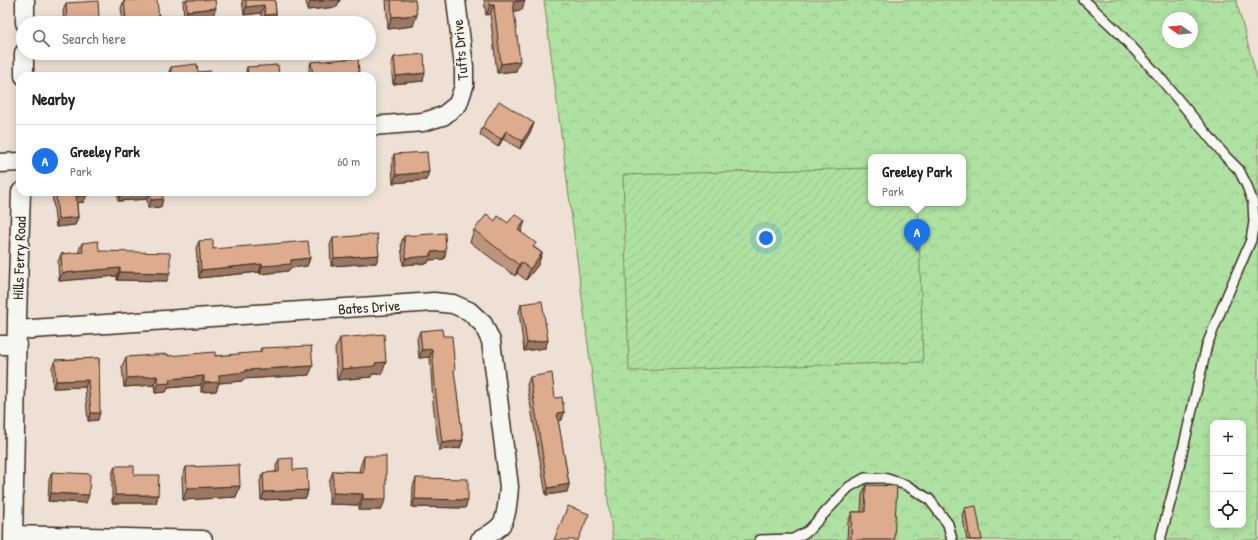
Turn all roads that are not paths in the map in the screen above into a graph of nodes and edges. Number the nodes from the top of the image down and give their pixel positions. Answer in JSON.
{"nodes":[{"id":1,"x":26,"y":0,"type":"edge"},
{"id":2,"x":456,"y":0,"type":"edge"},
{"id":3,"x":1084,"y":0,"type":"edge"},
{"id":4,"x":25,"y":16,"type":"edge"},
{"id":5,"x":24,"y":60,"type":"edge"},
{"id":6,"x":24,"y":72,"type":"edge"},
{"id":7,"x":376,"y":126,"type":"edge"},
{"id":8,"x":16,"y":162,"type":"edge"},
{"id":9,"x":0,"y":163,"type":"edge"},
{"id":10,"x":21,"y":196,"type":"edge"},
{"id":11,"x":11,"y":340,"type":"edge"},
{"id":12,"x":13,"y":537,"type":"edge"},
{"id":13,"x":203,"y":540,"type":"edge"},
{"id":14,"x":480,"y":540,"type":"edge"},
{"id":15,"x":760,"y":540,"type":"edge"},
{"id":16,"x":952,"y":540,"type":"edge"},
{"id":17,"x":1160,"y":540,"type":"edge"}],
"edges":[{"from":1,"to":4,"type":"street"},
{"from":2,"to":7,"type":"street","name":"Tufts Drive"},
{"from":3,"to":17,"type":"lane"},
{"from":5,"to":6,"type":"street"},
{"from":8,"to":9,"type":"street"},
{"from":10,"to":11,"type":"street","name":"Hills Ferry Road"},
{"from":11,"to":12,"type":"street","name":"Hills Ferry Road"},
{"from":11,"to":14,"type":"street","name":"Bates Drive"},
{"from":12,"to":13,"type":"street"},
{"from":15,"to":16,"type":"lane"}]}
